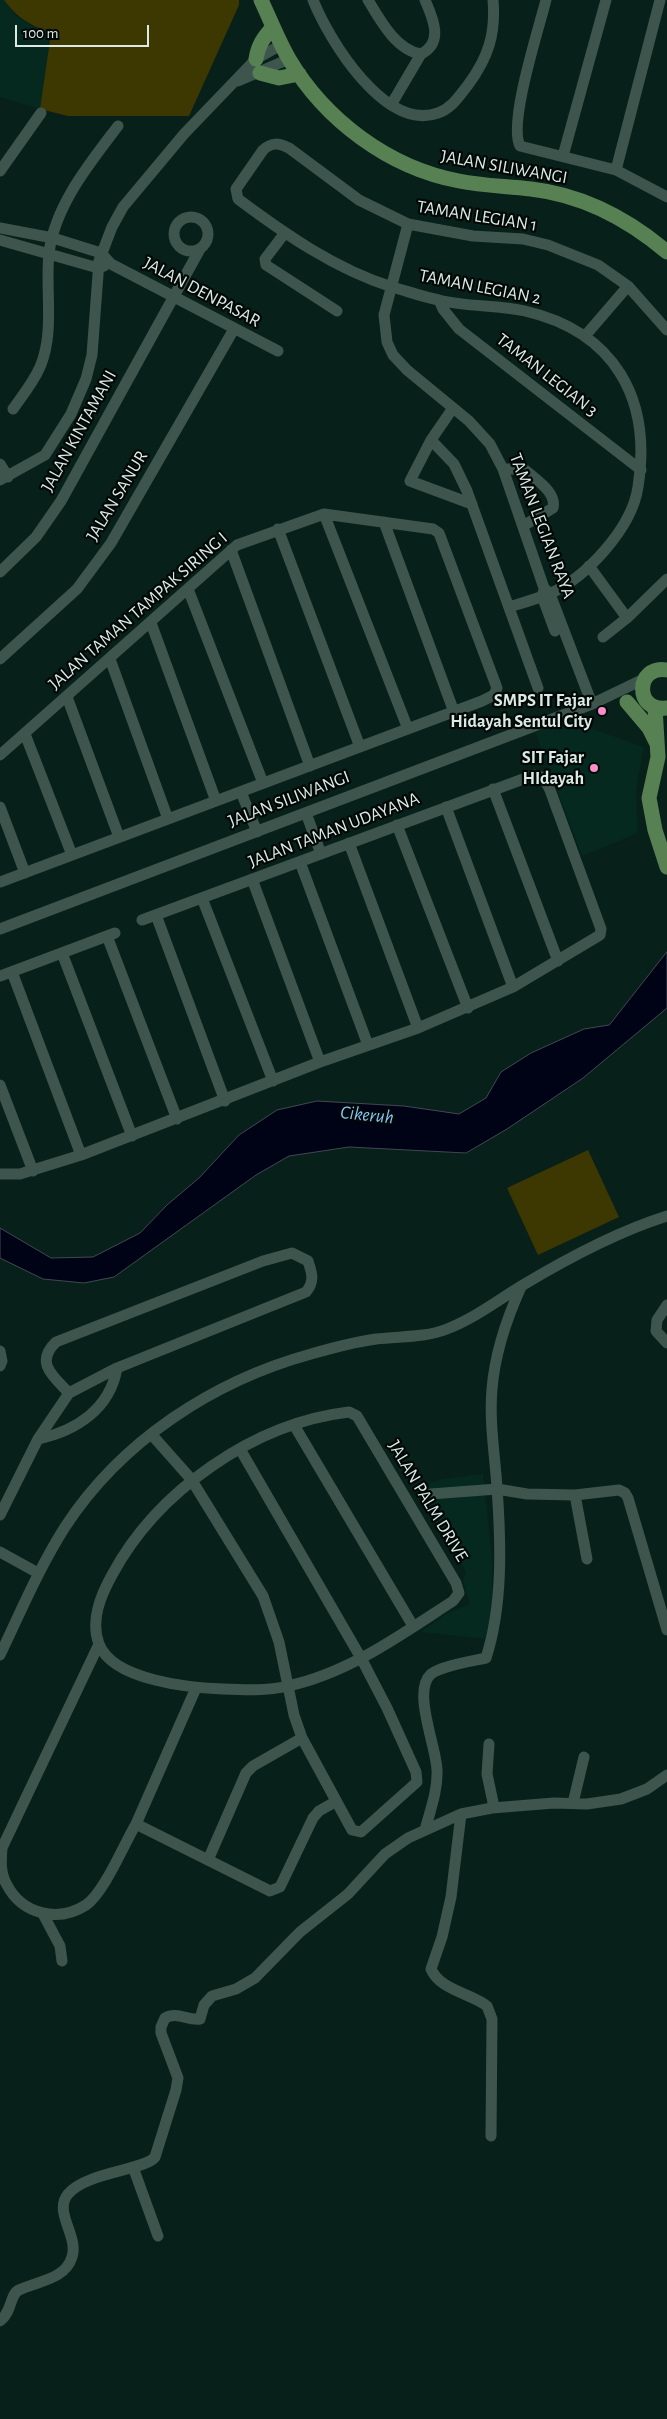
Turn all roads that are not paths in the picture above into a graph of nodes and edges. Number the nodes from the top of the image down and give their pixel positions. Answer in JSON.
{"nodes":[{"id":1,"x":261,"y":0,"type":"edge"},
{"id":2,"x":266,"y":0,"type":"edge"},
{"id":3,"x":312,"y":0,"type":"edge"},
{"id":4,"x":368,"y":0,"type":"edge"},
{"id":5,"x":425,"y":0,"type":"edge"},
{"id":6,"x":493,"y":0,"type":"edge"},
{"id":7,"x":502,"y":0,"type":"edge"},
{"id":8,"x":546,"y":0,"type":"edge"},
{"id":9,"x":606,"y":0,"type":"edge"},
{"id":10,"x":660,"y":0,"type":"edge"},
{"id":11,"x":494,"y":15,"type":"junction"},
{"id":12,"x":271,"y":22,"type":"junction"},
{"id":13,"x":281,"y":45,"type":"junction"},
{"id":14,"x":421,"y":54,"type":"junction"},
{"id":15,"x":289,"y":59,"type":"junction"},
{"id":16,"x":258,"y":66,"type":"junction"},
{"id":17,"x":299,"y":74,"type":"junction"},
{"id":18,"x":391,"y":105,"type":"junction"},
{"id":19,"x":42,"y":113,"type":"dead end"},
{"id":20,"x":118,"y":126,"type":"dead end"},
{"id":21,"x":563,"y":156,"type":"junction"},
{"id":22,"x":616,"y":170,"type":"junction"},
{"id":23,"x":0,"y":171,"type":"edge"},
{"id":24,"x":236,"y":189,"type":"joint"},
{"id":25,"x":666,"y":193,"type":"edge"},
{"id":26,"x":408,"y":224,"type":"junction"},
{"id":27,"x":0,"y":228,"type":"edge"},
{"id":28,"x":284,"y":234,"type":"junction"},
{"id":29,"x":53,"y":238,"type":"junction"},
{"id":30,"x":0,"y":240,"type":"edge"},
{"id":31,"x":200,"y":249,"type":"dead end"},
{"id":32,"x":101,"y":252,"type":"junction"},
{"id":33,"x":667,"y":252,"type":"edge"},
{"id":34,"x":49,"y":253,"type":"junction"},
{"id":35,"x":111,"y":264,"type":"junction"},
{"id":36,"x":98,"y":268,"type":"junction"},
{"id":37,"x":390,"y":286,"type":"junction"},
{"id":38,"x":628,"y":286,"type":"junction"},
{"id":39,"x":174,"y":296,"type":"junction"},
{"id":40,"x":439,"y":300,"type":"junction"},
{"id":41,"x":337,"y":311,"type":"dead end"},
{"id":42,"x":234,"y":329,"type":"junction"},
{"id":43,"x":667,"y":330,"type":"edge"},
{"id":44,"x":585,"y":336,"type":"junction"},
{"id":45,"x":278,"y":351,"type":"dead end"},
{"id":46,"x":453,"y":408,"type":"junction"},
{"id":47,"x":13,"y":409,"type":"dead end"},
{"id":48,"x":431,"y":440,"type":"junction"},
{"id":49,"x":0,"y":464,"type":"edge"},
{"id":50,"x":504,"y":469,"type":"junction"},
{"id":51,"x":641,"y":470,"type":"junction"},
{"id":52,"x":4,"y":478,"type":"edge"},
{"id":53,"x":472,"y":504,"type":"junction"},
{"id":54,"x":324,"y":514,"type":"junction"},
{"id":55,"x":384,"y":522,"type":"junction"},
{"id":56,"x":523,"y":526,"type":"junction"},
{"id":57,"x":278,"y":529,"type":"junction"},
{"id":58,"x":230,"y":550,"type":"junction"},
{"id":59,"x":589,"y":566,"type":"junction"},
{"id":60,"x":0,"y":572,"type":"edge"},
{"id":61,"x":667,"y":579,"type":"edge"},
{"id":62,"x":188,"y":589,"type":"junction"},
{"id":63,"x":545,"y":593,"type":"junction"},
{"id":64,"x":509,"y":607,"type":"junction"},
{"id":65,"x":627,"y":618,"type":"junction"},
{"id":66,"x":151,"y":623,"type":"junction"},
{"id":67,"x":602,"y":638,"type":"dead end"},
{"id":68,"x":667,"y":657,"type":"edge"},
{"id":69,"x":0,"y":659,"type":"edge"},
{"id":70,"x":110,"y":659,"type":"junction"},
{"id":71,"x":655,"y":673,"type":"edge"},
{"id":72,"x":538,"y":688,"type":"dead end"},
{"id":73,"x":67,"y":697,"type":"junction"},
{"id":74,"x":608,"y":697,"type":"junction"},
{"id":75,"x":626,"y":702,"type":"junction"},
{"id":76,"x":588,"y":706,"type":"junction"},
{"id":77,"x":657,"y":706,"type":"edge"},
{"id":78,"x":454,"y":712,"type":"junction"},
{"id":79,"x":408,"y":729,"type":"junction"},
{"id":80,"x":25,"y":734,"type":"junction"},
{"id":81,"x":360,"y":747,"type":"junction"},
{"id":82,"x":659,"y":748,"type":"junction"},
{"id":83,"x":0,"y":755,"type":"edge"},
{"id":84,"x":310,"y":766,"type":"junction"},
{"id":85,"x":263,"y":783,"type":"junction"},
{"id":86,"x":493,"y":789,"type":"junction"},
{"id":87,"x":241,"y":792,"type":"junction"},
{"id":88,"x":216,"y":801,"type":"junction"},
{"id":89,"x":0,"y":807,"type":"edge"},
{"id":90,"x":446,"y":807,"type":"junction"},
{"id":91,"x":306,"y":813,"type":"junction"},
{"id":92,"x":168,"y":819,"type":"junction"},
{"id":93,"x":396,"y":825,"type":"junction"},
{"id":94,"x":257,"y":832,"type":"junction"},
{"id":95,"x":119,"y":837,"type":"junction"},
{"id":96,"x":349,"y":843,"type":"junction"},
{"id":97,"x":321,"y":854,"type":"junction"},
{"id":98,"x":72,"y":855,"type":"junction"},
{"id":99,"x":300,"y":862,"type":"junction"},
{"id":100,"x":667,"y":866,"type":"edge"},
{"id":101,"x":25,"y":873,"type":"junction"},
{"id":102,"x":252,"y":879,"type":"junction"},
{"id":103,"x":0,"y":882,"type":"edge"},
{"id":104,"x":202,"y":898,"type":"junction"},
{"id":105,"x":156,"y":916,"type":"junction"},
{"id":106,"x":142,"y":920,"type":"dead end"},
{"id":107,"x":0,"y":929,"type":"edge"},
{"id":108,"x":62,"y":953,"type":"junction"},
{"id":109,"x":558,"y":961,"type":"junction"},
{"id":110,"x":12,"y":972,"type":"junction"},
{"id":111,"x":0,"y":976,"type":"edge"},
{"id":112,"x":513,"y":987,"type":"junction"},
{"id":113,"x":468,"y":1008,"type":"junction"},
{"id":114,"x":418,"y":1028,"type":"junction"},
{"id":115,"x":368,"y":1045,"type":"junction"},
{"id":116,"x":320,"y":1062,"type":"junction"},
{"id":117,"x":273,"y":1081,"type":"junction"},
{"id":118,"x":0,"y":1085,"type":"edge"},
{"id":119,"x":225,"y":1100,"type":"junction"},
{"id":120,"x":177,"y":1119,"type":"junction"},
{"id":121,"x":132,"y":1136,"type":"junction"},
{"id":122,"x":81,"y":1155,"type":"junction"},
{"id":123,"x":33,"y":1171,"type":"junction"},
{"id":124,"x":0,"y":1174,"type":"edge"},
{"id":125,"x":665,"y":1215,"type":"edge"},
{"id":126,"x":522,"y":1286,"type":"junction"},
{"id":127,"x":667,"y":1305,"type":"edge"},
{"id":128,"x":667,"y":1343,"type":"edge"},
{"id":129,"x":0,"y":1351,"type":"edge"},
{"id":130,"x":0,"y":1366,"type":"edge"},
{"id":131,"x":117,"y":1368,"type":"junction"},
{"id":132,"x":69,"y":1393,"type":"junction"},
{"id":133,"x":294,"y":1425,"type":"junction"},
{"id":134,"x":152,"y":1435,"type":"junction"},
{"id":135,"x":38,"y":1439,"type":"junction"},
{"id":136,"x":240,"y":1450,"type":"junction"},
{"id":137,"x":191,"y":1479,"type":"junction"},
{"id":138,"x":497,"y":1489,"type":"junction"},
{"id":139,"x":431,"y":1494,"type":"dead end"},
{"id":140,"x":575,"y":1495,"type":"junction"},
{"id":141,"x":0,"y":1516,"type":"edge"},
{"id":142,"x":0,"y":1552,"type":"edge"},
{"id":143,"x":587,"y":1559,"type":"dead end"},
{"id":144,"x":38,"y":1573,"type":"junction"},
{"id":145,"x":662,"y":1598,"type":"edge"},
{"id":146,"x":413,"y":1626,"type":"junction"},
{"id":147,"x":667,"y":1630,"type":"edge"},
{"id":148,"x":100,"y":1644,"type":"junction"},
{"id":149,"x":0,"y":1654,"type":"edge"},
{"id":150,"x":361,"y":1658,"type":"junction"},
{"id":151,"x":288,"y":1686,"type":"junction"},
{"id":152,"x":196,"y":1688,"type":"junction"},
{"id":153,"x":302,"y":1738,"type":"junction"},
{"id":154,"x":488,"y":1744,"type":"dead end"},
{"id":155,"x":584,"y":1757,"type":"dead end"},
{"id":156,"x":667,"y":1775,"type":"edge"},
{"id":157,"x":335,"y":1802,"type":"junction"},
{"id":158,"x":573,"y":1803,"type":"junction"},
{"id":159,"x":494,"y":1807,"type":"junction"},
{"id":160,"x":461,"y":1814,"type":"junction"},
{"id":161,"x":136,"y":1824,"type":"junction"},
{"id":162,"x":425,"y":1830,"type":"junction"},
{"id":163,"x":208,"y":1860,"type":"junction"},
{"id":164,"x":43,"y":1914,"type":"junction"},
{"id":165,"x":62,"y":1961,"type":"dead end"},
{"id":166,"x":491,"y":2136,"type":"dead end"},
{"id":167,"x":133,"y":2167,"type":"junction"},
{"id":168,"x":158,"y":2236,"type":"dead end"},
{"id":169,"x":0,"y":2321,"type":"edge"}],
"edges":[{"from":1,"to":12,"type":"main road"},
{"from":2,"to":12,"type":"main road"},
{"from":3,"to":18,"type":"street"},
{"from":4,"to":14,"type":"street"},
{"from":5,"to":14,"type":"street"},
{"from":6,"to":11,"type":"street"},
{"from":7,"to":11,"type":"street"},
{"from":8,"to":21,"type":"street"},
{"from":9,"to":21,"type":"street"},
{"from":10,"to":22,"type":"street"},
{"from":11,"to":18,"type":"street"},
{"from":12,"to":13,"type":"main road","name":"JALAN SILIWANGI"},
{"from":12,"to":16,"type":"main road"},
{"from":13,"to":15,"type":"main road","name":"JALAN SILIWANGI"},
{"from":13,"to":16,"type":"street"},
{"from":14,"to":18,"type":"street"},
{"from":15,"to":16,"type":"street"},
{"from":15,"to":17,"type":"main road","name":"JALAN SILIWANGI"},
{"from":16,"to":17,"type":"main road"},
{"from":16,"to":32,"type":"street"},
{"from":17,"to":33,"type":"main road","name":"JALAN SILIWANGI"},
{"from":19,"to":23,"type":"street"},
{"from":20,"to":29,"type":"street"},
{"from":21,"to":22,"type":"street"},
{"from":22,"to":25,"type":"street"},
{"from":24,"to":26,"type":"street","name":"TAMAN LEGIAN 1"},
{"from":24,"to":28,"type":"street","name":"TAMAN LEGIAN 2"},
{"from":26,"to":37,"type":"street","name":"TAMAN LEGIAN RAYA"},
{"from":26,"to":38,"type":"street","name":"TAMAN LEGIAN 1"},
{"from":27,"to":29,"type":"street"},
{"from":28,"to":37,"type":"street","name":"TAMAN LEGIAN 2"},
{"from":28,"to":41,"type":"street"},
{"from":29,"to":32,"type":"street"},
{"from":29,"to":34,"type":"street"},
{"from":30,"to":34,"type":"street"},
{"from":31,"to":39,"type":"street","name":"JALAN KINTAMANI"},
{"from":32,"to":35,"type":"street","name":"JALAN DENPASAR"},
{"from":32,"to":36,"type":"street"},
{"from":34,"to":36,"type":"street"},
{"from":34,"to":47,"type":"street"},
{"from":35,"to":36,"type":"street"},
{"from":35,"to":39,"type":"street","name":"JALAN DENPASAR"},
{"from":36,"to":52,"type":"street"},
{"from":37,"to":40,"type":"street","name":"TAMAN LEGIAN 2"},
{"from":37,"to":46,"type":"street","name":"TAMAN LEGIAN RAYA"},
{"from":38,"to":43,"type":"street","name":"TAMAN LEGIAN 1"},
{"from":38,"to":44,"type":"street"},
{"from":39,"to":42,"type":"street","name":"JALAN DENPASAR"},
{"from":39,"to":60,"type":"street","name":"JALAN KINTAMANI"},
{"from":40,"to":44,"type":"street","name":"TAMAN LEGIAN 2"},
{"from":40,"to":51,"type":"street","name":"TAMAN LEGIAN 3"},
{"from":42,"to":45,"type":"street","name":"JALAN DENPASAR"},
{"from":42,"to":69,"type":"street","name":"JALAN SANUR"},
{"from":44,"to":51,"type":"street","name":"TAMAN LEGIAN 2"},
{"from":46,"to":48,"type":"street"},
{"from":46,"to":50,"type":"street","name":"TAMAN LEGIAN RAYA"},
{"from":48,"to":53,"type":"street"},
{"from":48,"to":53,"type":"street"},
{"from":49,"to":52,"type":"street"},
{"from":50,"to":56,"type":"street","name":"TAMAN LEGIAN RAYA"},
{"from":50,"to":56,"type":"street"},
{"from":51,"to":59,"type":"street","name":"TAMAN LEGIAN 2"},
{"from":53,"to":64,"type":"street"},
{"from":54,"to":55,"type":"street","name":"JALAN TAMAN TAMPAK SIRING I"},
{"from":54,"to":57,"type":"street","name":"JALAN TAMAN TAMPAK SIRING I"},
{"from":54,"to":79,"type":"street"},
{"from":55,"to":78,"type":"street"},
{"from":55,"to":78,"type":"street","name":"JALAN TAMAN TAMPAK SIRING I"},
{"from":56,"to":63,"type":"street","name":"TAMAN LEGIAN RAYA"},
{"from":57,"to":58,"type":"street","name":"JALAN TAMAN TAMPAK SIRING I"},
{"from":57,"to":81,"type":"street"},
{"from":58,"to":62,"type":"street","name":"JALAN TAMAN TAMPAK SIRING I"},
{"from":58,"to":84,"type":"street"},
{"from":59,"to":63,"type":"street","name":"TAMAN LEGIAN 2"},
{"from":59,"to":65,"type":"street"},
{"from":61,"to":65,"type":"street"},
{"from":62,"to":66,"type":"street","name":"JALAN TAMAN TAMPAK SIRING I"},
{"from":62,"to":85,"type":"street"},
{"from":63,"to":64,"type":"street","name":"TAMAN LEGIAN 2"},
{"from":63,"to":76,"type":"street","name":"TAMAN LEGIAN RAYA"},
{"from":64,"to":72,"type":"street"},
{"from":65,"to":67,"type":"street"},
{"from":66,"to":70,"type":"street","name":"JALAN TAMAN TAMPAK SIRING I"},
{"from":66,"to":88,"type":"street"},
{"from":68,"to":71,"type":"main road"},
{"from":70,"to":73,"type":"street","name":"JALAN TAMAN TAMPAK SIRING I"},
{"from":70,"to":92,"type":"street"},
{"from":71,"to":74,"type":"street","name":"JALAN SILIWANGI"},
{"from":71,"to":77,"type":"main road"},
{"from":73,"to":80,"type":"street","name":"JALAN TAMAN TAMPAK SIRING I"},
{"from":73,"to":95,"type":"street"},
{"from":74,"to":75,"type":"street"},
{"from":74,"to":76,"type":"street","name":"JALAN SILIWANGI"},
{"from":75,"to":77,"type":"street"},
{"from":75,"to":82,"type":"main road"},
{"from":76,"to":91,"type":"street","name":"JALAN SILIWANGI"},
{"from":77,"to":82,"type":"main road"},
{"from":78,"to":79,"type":"street"},
{"from":79,"to":81,"type":"street"},
{"from":80,"to":83,"type":"street","name":"JALAN TAMAN TAMPAK SIRING I"},
{"from":80,"to":98,"type":"street"},
{"from":81,"to":84,"type":"street"},
{"from":82,"to":100,"type":"main road"},
{"from":84,"to":85,"type":"street"},
{"from":85,"to":87,"type":"street"},
{"from":86,"to":90,"type":"street","name":"JALAN TAMAN UDAYANA"},
{"from":86,"to":109,"type":"street"},
{"from":86,"to":109,"type":"street","name":"JALAN TAMAN UDAYANA"},
{"from":87,"to":88,"type":"street"},
{"from":87,"to":94,"type":"street"},
{"from":88,"to":92,"type":"street"},
{"from":89,"to":101,"type":"street"},
{"from":90,"to":93,"type":"street","name":"JALAN TAMAN UDAYANA"},
{"from":90,"to":112,"type":"street"},
{"from":91,"to":94,"type":"street","name":"JALAN SILIWANGI"},
{"from":91,"to":97,"type":"street"},
{"from":92,"to":95,"type":"street"},
{"from":93,"to":96,"type":"street","name":"JALAN TAMAN UDAYANA"},
{"from":93,"to":113,"type":"street"},
{"from":94,"to":107,"type":"street","name":"JALAN SILIWANGI"},
{"from":95,"to":98,"type":"street"},
{"from":96,"to":97,"type":"street","name":"JALAN TAMAN UDAYANA"},
{"from":96,"to":114,"type":"street"},
{"from":97,"to":99,"type":"street","name":"JALAN TAMAN UDAYANA"},
{"from":98,"to":101,"type":"street"},
{"from":99,"to":102,"type":"street","name":"JALAN TAMAN UDAYANA"},
{"from":99,"to":115,"type":"street"},
{"from":101,"to":103,"type":"street"},
{"from":102,"to":104,"type":"street","name":"JALAN TAMAN UDAYANA"},
{"from":102,"to":116,"type":"street"},
{"from":104,"to":105,"type":"street","name":"JALAN TAMAN UDAYANA"},
{"from":104,"to":117,"type":"street"},
{"from":105,"to":106,"type":"street","name":"JALAN TAMAN UDAYANA"},
{"from":105,"to":119,"type":"street"},
{"from":108,"to":110,"type":"street"},
{"from":108,"to":120,"type":"street"},
{"from":108,"to":121,"type":"street"},
{"from":109,"to":112,"type":"street"},
{"from":110,"to":111,"type":"street"},
{"from":110,"to":122,"type":"street"},
{"from":112,"to":113,"type":"street"},
{"from":113,"to":114,"type":"street"},
{"from":114,"to":115,"type":"street"},
{"from":115,"to":116,"type":"street"},
{"from":116,"to":117,"type":"street"},
{"from":117,"to":119,"type":"street"},
{"from":118,"to":123,"type":"street"},
{"from":119,"to":120,"type":"street"},
{"from":120,"to":121,"type":"street"},
{"from":121,"to":122,"type":"street"},
{"from":122,"to":123,"type":"street"},
{"from":123,"to":124,"type":"street"},
{"from":125,"to":126,"type":"street"},
{"from":126,"to":134,"type":"street"},
{"from":126,"to":138,"type":"street"},
{"from":127,"to":128,"type":"street"},
{"from":129,"to":130,"type":"street"},
{"from":131,"to":132,"type":"street"},
{"from":131,"to":132,"type":"street"},
{"from":131,"to":135,"type":"street"},
{"from":132,"to":135,"type":"street"},
{"from":133,"to":136,"type":"street","name":"JALAN PALM DRIVE"},
{"from":133,"to":146,"type":"street"},
{"from":133,"to":146,"type":"street","name":"JALAN PALM DRIVE"},
{"from":134,"to":137,"type":"street"},
{"from":134,"to":144,"type":"street"},
{"from":135,"to":141,"type":"street"},
{"from":136,"to":137,"type":"street","name":"JALAN PALM DRIVE"},
{"from":136,"to":150,"type":"street"},
{"from":137,"to":148,"type":"street","name":"JALAN PALM DRIVE"},
{"from":137,"to":151,"type":"street"},
{"from":138,"to":139,"type":"street"},
{"from":138,"to":140,"type":"street"},
{"from":138,"to":162,"type":"street"},
{"from":140,"to":143,"type":"street"},
{"from":140,"to":145,"type":"street"},
{"from":142,"to":144,"type":"street"},
{"from":144,"to":149,"type":"street"},
{"from":145,"to":147,"type":"street"},
{"from":146,"to":150,"type":"street","name":"JALAN PALM DRIVE"},
{"from":148,"to":152,"type":"street","name":"JALAN PALM DRIVE"},
{"from":148,"to":164,"type":"street"},
{"from":150,"to":151,"type":"street","name":"JALAN PALM DRIVE"},
{"from":150,"to":157,"type":"street"},
{"from":151,"to":152,"type":"street","name":"JALAN PALM DRIVE"},
{"from":151,"to":153,"type":"street"},
{"from":152,"to":161,"type":"street"},
{"from":153,"to":157,"type":"street"},
{"from":153,"to":163,"type":"street"},
{"from":154,"to":159,"type":"street"},
{"from":155,"to":158,"type":"street"},
{"from":156,"to":158,"type":"street"},
{"from":157,"to":163,"type":"street"},
{"from":158,"to":159,"type":"street"},
{"from":159,"to":160,"type":"street"},
{"from":160,"to":162,"type":"street"},
{"from":160,"to":166,"type":"street"},
{"from":161,"to":163,"type":"street"},
{"from":161,"to":164,"type":"street"},
{"from":162,"to":167,"type":"street"},
{"from":164,"to":165,"type":"street"},
{"from":167,"to":168,"type":"street"},
{"from":167,"to":169,"type":"street"}]}
